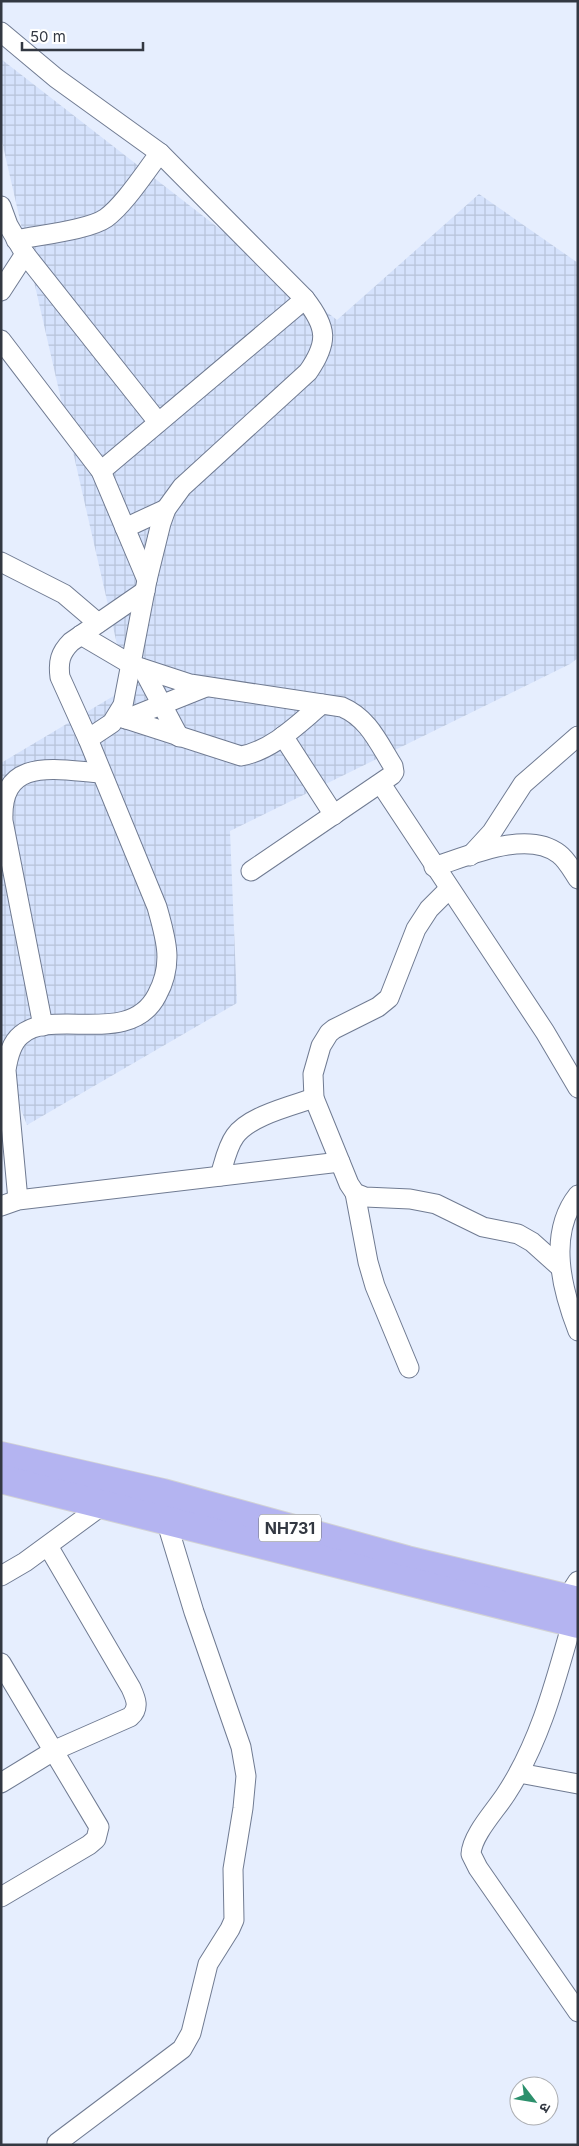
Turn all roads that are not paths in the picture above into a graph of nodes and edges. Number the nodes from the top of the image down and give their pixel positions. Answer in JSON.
{"nodes":[{"id":1,"x":1,"y":32,"type":"edge"},
{"id":2,"x":160,"y":153,"type":"junction"},
{"id":3,"x":1,"y":206,"type":"edge"},
{"id":4,"x":21,"y":247,"type":"junction"},
{"id":5,"x":1,"y":291,"type":"edge"},
{"id":6,"x":305,"y":299,"type":"junction"},
{"id":7,"x":1,"y":340,"type":"edge"},
{"id":8,"x":158,"y":422,"type":"junction"},
{"id":9,"x":101,"y":471,"type":"junction"},
{"id":10,"x":166,"y":509,"type":"junction"},
{"id":11,"x":125,"y":528,"type":"junction"},
{"id":12,"x":1,"y":562,"type":"edge"},
{"id":13,"x":146,"y":586,"type":"junction"},
{"id":14,"x":98,"y":623,"type":"junction"},
{"id":15,"x":82,"y":635,"type":"junction"},
{"id":16,"x":138,"y":667,"type":"junction"},
{"id":17,"x":207,"y":687,"type":"junction"},
{"id":18,"x":161,"y":704,"type":"junction"},
{"id":19,"x":322,"y":704,"type":"junction"},
{"id":20,"x":122,"y":718,"type":"junction"},
{"id":21,"x":283,"y":736,"type":"junction"},
{"id":22,"x":578,"y":736,"type":"edge"},
{"id":23,"x":179,"y":737,"type":"junction"},
{"id":24,"x":88,"y":739,"type":"junction"},
{"id":25,"x":101,"y":773,"type":"junction"},
{"id":26,"x":380,"y":784,"type":"junction"},
{"id":27,"x":334,"y":815,"type":"junction"},
{"id":28,"x":470,"y":856,"type":"junction"},
{"id":29,"x":574,"y":866,"type":"edge"},
{"id":30,"x":434,"y":867,"type":"junction"},
{"id":31,"x":251,"y":871,"type":"dead end"},
{"id":32,"x":449,"y":889,"type":"junction"},
{"id":33,"x":43,"y":1026,"type":"junction"},
{"id":34,"x":578,"y":1088,"type":"edge"},
{"id":35,"x":314,"y":1098,"type":"junction"},
{"id":36,"x":340,"y":1162,"type":"junction"},
{"id":37,"x":220,"y":1176,"type":"junction"},
{"id":38,"x":355,"y":1193,"type":"junction"},
{"id":39,"x":577,"y":1199,"type":"edge"},
{"id":40,"x":10,"y":1203,"type":"edge"},
{"id":41,"x":560,"y":1267,"type":"junction"},
{"id":42,"x":578,"y":1330,"type":"edge"},
{"id":43,"x":409,"y":1368,"type":"dead end"},
{"id":44,"x":1,"y":1456,"type":"edge"},
{"id":45,"x":1,"y":1479,"type":"edge"},
{"id":46,"x":104,"y":1504,"type":"junction"},
{"id":47,"x":166,"y":1520,"type":"junction"},
{"id":48,"x":48,"y":1546,"type":"junction"},
{"id":49,"x":1,"y":1576,"type":"edge"},
{"id":50,"x":574,"y":1605,"type":"edge"},
{"id":51,"x":1,"y":1663,"type":"edge"},
{"id":52,"x":55,"y":1750,"type":"junction"},
{"id":53,"x":519,"y":1773,"type":"junction"},
{"id":54,"x":1,"y":1782,"type":"edge"},
{"id":55,"x":578,"y":1784,"type":"edge"},
{"id":56,"x":1,"y":1897,"type":"edge"},
{"id":57,"x":578,"y":2012,"type":"edge"},
{"id":58,"x":58,"y":2142,"type":"dead end"}],
"edges":[{"from":1,"to":2,"type":"street"},
{"from":2,"to":4,"type":"street"},
{"from":2,"to":6,"type":"street"},
{"from":3,"to":4,"type":"street"},
{"from":4,"to":5,"type":"street"},
{"from":4,"to":8,"type":"street"},
{"from":6,"to":8,"type":"street"},
{"from":6,"to":10,"type":"street"},
{"from":7,"to":9,"type":"street"},
{"from":8,"to":9,"type":"street"},
{"from":9,"to":11,"type":"street"},
{"from":10,"to":11,"type":"street"},
{"from":10,"to":13,"type":"street"},
{"from":11,"to":13,"type":"street"},
{"from":12,"to":14,"type":"street"},
{"from":13,"to":14,"type":"street"},
{"from":13,"to":16,"type":"street"},
{"from":14,"to":15,"type":"street"},
{"from":15,"to":16,"type":"street"},
{"from":15,"to":24,"type":"street"},
{"from":16,"to":17,"type":"street"},
{"from":16,"to":18,"type":"street"},
{"from":16,"to":20,"type":"street"},
{"from":17,"to":18,"type":"street"},
{"from":17,"to":19,"type":"street"},
{"from":18,"to":20,"type":"street"},
{"from":18,"to":23,"type":"street"},
{"from":19,"to":21,"type":"street"},
{"from":19,"to":26,"type":"street"},
{"from":20,"to":23,"type":"street"},
{"from":20,"to":24,"type":"street"},
{"from":21,"to":23,"type":"street"},
{"from":21,"to":27,"type":"street"},
{"from":22,"to":28,"type":"street"},
{"from":24,"to":25,"type":"street"},
{"from":25,"to":33,"type":"street"},
{"from":25,"to":33,"type":"street"},
{"from":26,"to":27,"type":"street"},
{"from":26,"to":30,"type":"street"},
{"from":27,"to":31,"type":"street"},
{"from":28,"to":29,"type":"street"},
{"from":28,"to":30,"type":"street"},
{"from":30,"to":32,"type":"street"},
{"from":32,"to":34,"type":"street"},
{"from":32,"to":35,"type":"street"},
{"from":33,"to":40,"type":"street"},
{"from":35,"to":36,"type":"street"},
{"from":35,"to":37,"type":"street"},
{"from":36,"to":37,"type":"street"},
{"from":36,"to":38,"type":"street"},
{"from":37,"to":40,"type":"street"},
{"from":38,"to":41,"type":"street"},
{"from":38,"to":43,"type":"street"},
{"from":39,"to":41,"type":"street"},
{"from":41,"to":42,"type":"street"},
{"from":44,"to":50,"type":"highway","number":"NH731"},
{"from":45,"to":46,"type":"highway","number":"NH731"},
{"from":46,"to":47,"type":"highway","number":"NH731"},
{"from":46,"to":48,"type":"street"},
{"from":47,"to":50,"type":"highway","number":"NH731"},
{"from":47,"to":58,"type":"street"},
{"from":48,"to":49,"type":"street"},
{"from":48,"to":52,"type":"street"},
{"from":50,"to":53,"type":"street"},
{"from":51,"to":52,"type":"street"},
{"from":52,"to":54,"type":"street"},
{"from":52,"to":56,"type":"street"},
{"from":53,"to":55,"type":"street"},
{"from":53,"to":57,"type":"street"}]}
